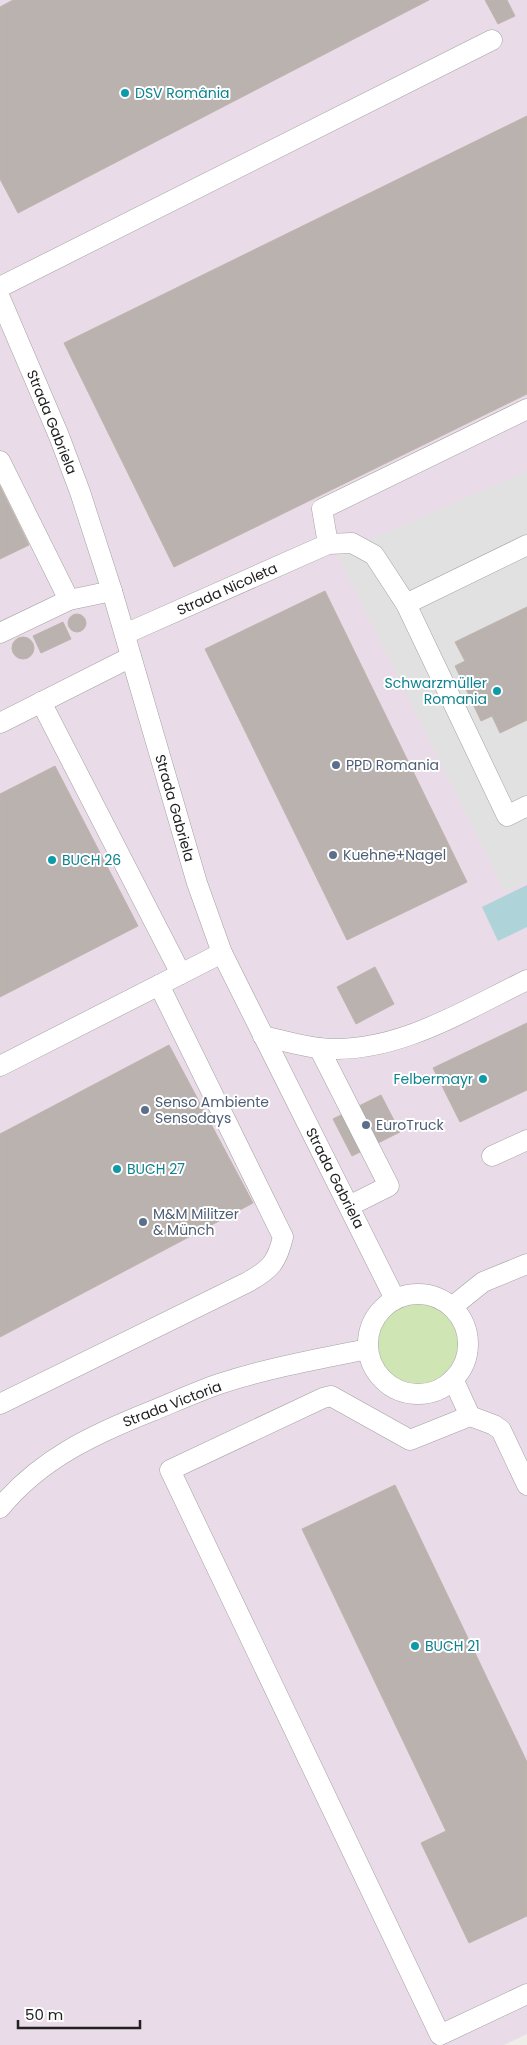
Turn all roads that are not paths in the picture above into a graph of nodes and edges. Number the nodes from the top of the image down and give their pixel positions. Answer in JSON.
{"nodes":[{"id":1,"x":492,"y":40,"type":"dead end"},
{"id":2,"x":0,"y":287,"type":"edge"},
{"id":3,"x":0,"y":298,"type":"edge"},
{"id":4,"x":527,"y":409,"type":"edge"},
{"id":5,"x":0,"y":460,"type":"edge"},
{"id":6,"x":328,"y":544,"type":"junction"},
{"id":7,"x":527,"y":545,"type":"edge"},
{"id":8,"x":112,"y":591,"type":"junction"},
{"id":9,"x":69,"y":600,"type":"junction"},
{"id":10,"x":406,"y":604,"type":"junction"},
{"id":11,"x":0,"y":633,"type":"edge"},
{"id":12,"x":125,"y":634,"type":"junction"},
{"id":13,"x":131,"y":657,"type":"junction"},
{"id":14,"x":41,"y":702,"type":"junction"},
{"id":15,"x":0,"y":723,"type":"edge"},
{"id":16,"x":527,"y":806,"type":"edge"},
{"id":17,"x":222,"y":953,"type":"junction"},
{"id":18,"x":181,"y":974,"type":"junction"},
{"id":19,"x":527,"y":980,"type":"edge"},
{"id":20,"x":158,"y":985,"type":"junction"},
{"id":21,"x":263,"y":1036,"type":"junction"},
{"id":22,"x":319,"y":1048,"type":"junction"},
{"id":23,"x":0,"y":1066,"type":"edge"},
{"id":24,"x":527,"y":1140,"type":"edge"},
{"id":25,"x":492,"y":1156,"type":"dead end"},
{"id":26,"x":349,"y":1206,"type":"junction"},
{"id":27,"x":527,"y":1264,"type":"edge"},
{"id":28,"x":396,"y":1298,"type":"junction"},
{"id":29,"x":452,"y":1307,"type":"junction"},
{"id":30,"x":368,"y":1348,"type":"junction"},
{"id":31,"x":453,"y":1379,"type":"junction"},
{"id":32,"x":0,"y":1404,"type":"edge"},
{"id":33,"x":470,"y":1416,"type":"junction"},
{"id":34,"x":527,"y":1485,"type":"edge"},
{"id":35,"x":0,"y":1508,"type":"edge"},
{"id":36,"x":527,"y":1994,"type":"edge"}],
"edges":[{"from":1,"to":2,"type":"street"},
{"from":3,"to":8,"type":"street","name":"Strada Gabriela"},
{"from":4,"to":6,"type":"street"},
{"from":5,"to":9,"type":"street"},
{"from":6,"to":10,"type":"street"},
{"from":6,"to":12,"type":"street","name":"Strada Nicoleta"},
{"from":7,"to":10,"type":"street"},
{"from":8,"to":9,"type":"street"},
{"from":8,"to":12,"type":"street","name":"Strada Gabriela"},
{"from":9,"to":11,"type":"street"},
{"from":10,"to":16,"type":"street"},
{"from":12,"to":13,"type":"street","name":"Strada Gabriela"},
{"from":13,"to":14,"type":"street"},
{"from":13,"to":17,"type":"street","name":"Strada Gabriela"},
{"from":14,"to":15,"type":"street"},
{"from":14,"to":18,"type":"street"},
{"from":17,"to":18,"type":"street"},
{"from":17,"to":21,"type":"street","name":"Strada Gabriela"},
{"from":18,"to":20,"type":"street"},
{"from":19,"to":22,"type":"street"},
{"from":20,"to":23,"type":"street"},
{"from":20,"to":32,"type":"street"},
{"from":21,"to":22,"type":"street"},
{"from":21,"to":26,"type":"street","name":"Strada Gabriela"},
{"from":22,"to":26,"type":"street"},
{"from":24,"to":25,"type":"street"},
{"from":26,"to":28,"type":"street","name":"Strada Gabriela"},
{"from":27,"to":29,"type":"street"},
{"from":28,"to":29,"type":"street"},
{"from":28,"to":30,"type":"street"},
{"from":29,"to":31,"type":"street"},
{"from":30,"to":31,"type":"street"},
{"from":30,"to":35,"type":"street","name":"Strada Victoria"},
{"from":31,"to":33,"type":"street"},
{"from":33,"to":34,"type":"street"},
{"from":33,"to":36,"type":"street"}]}
